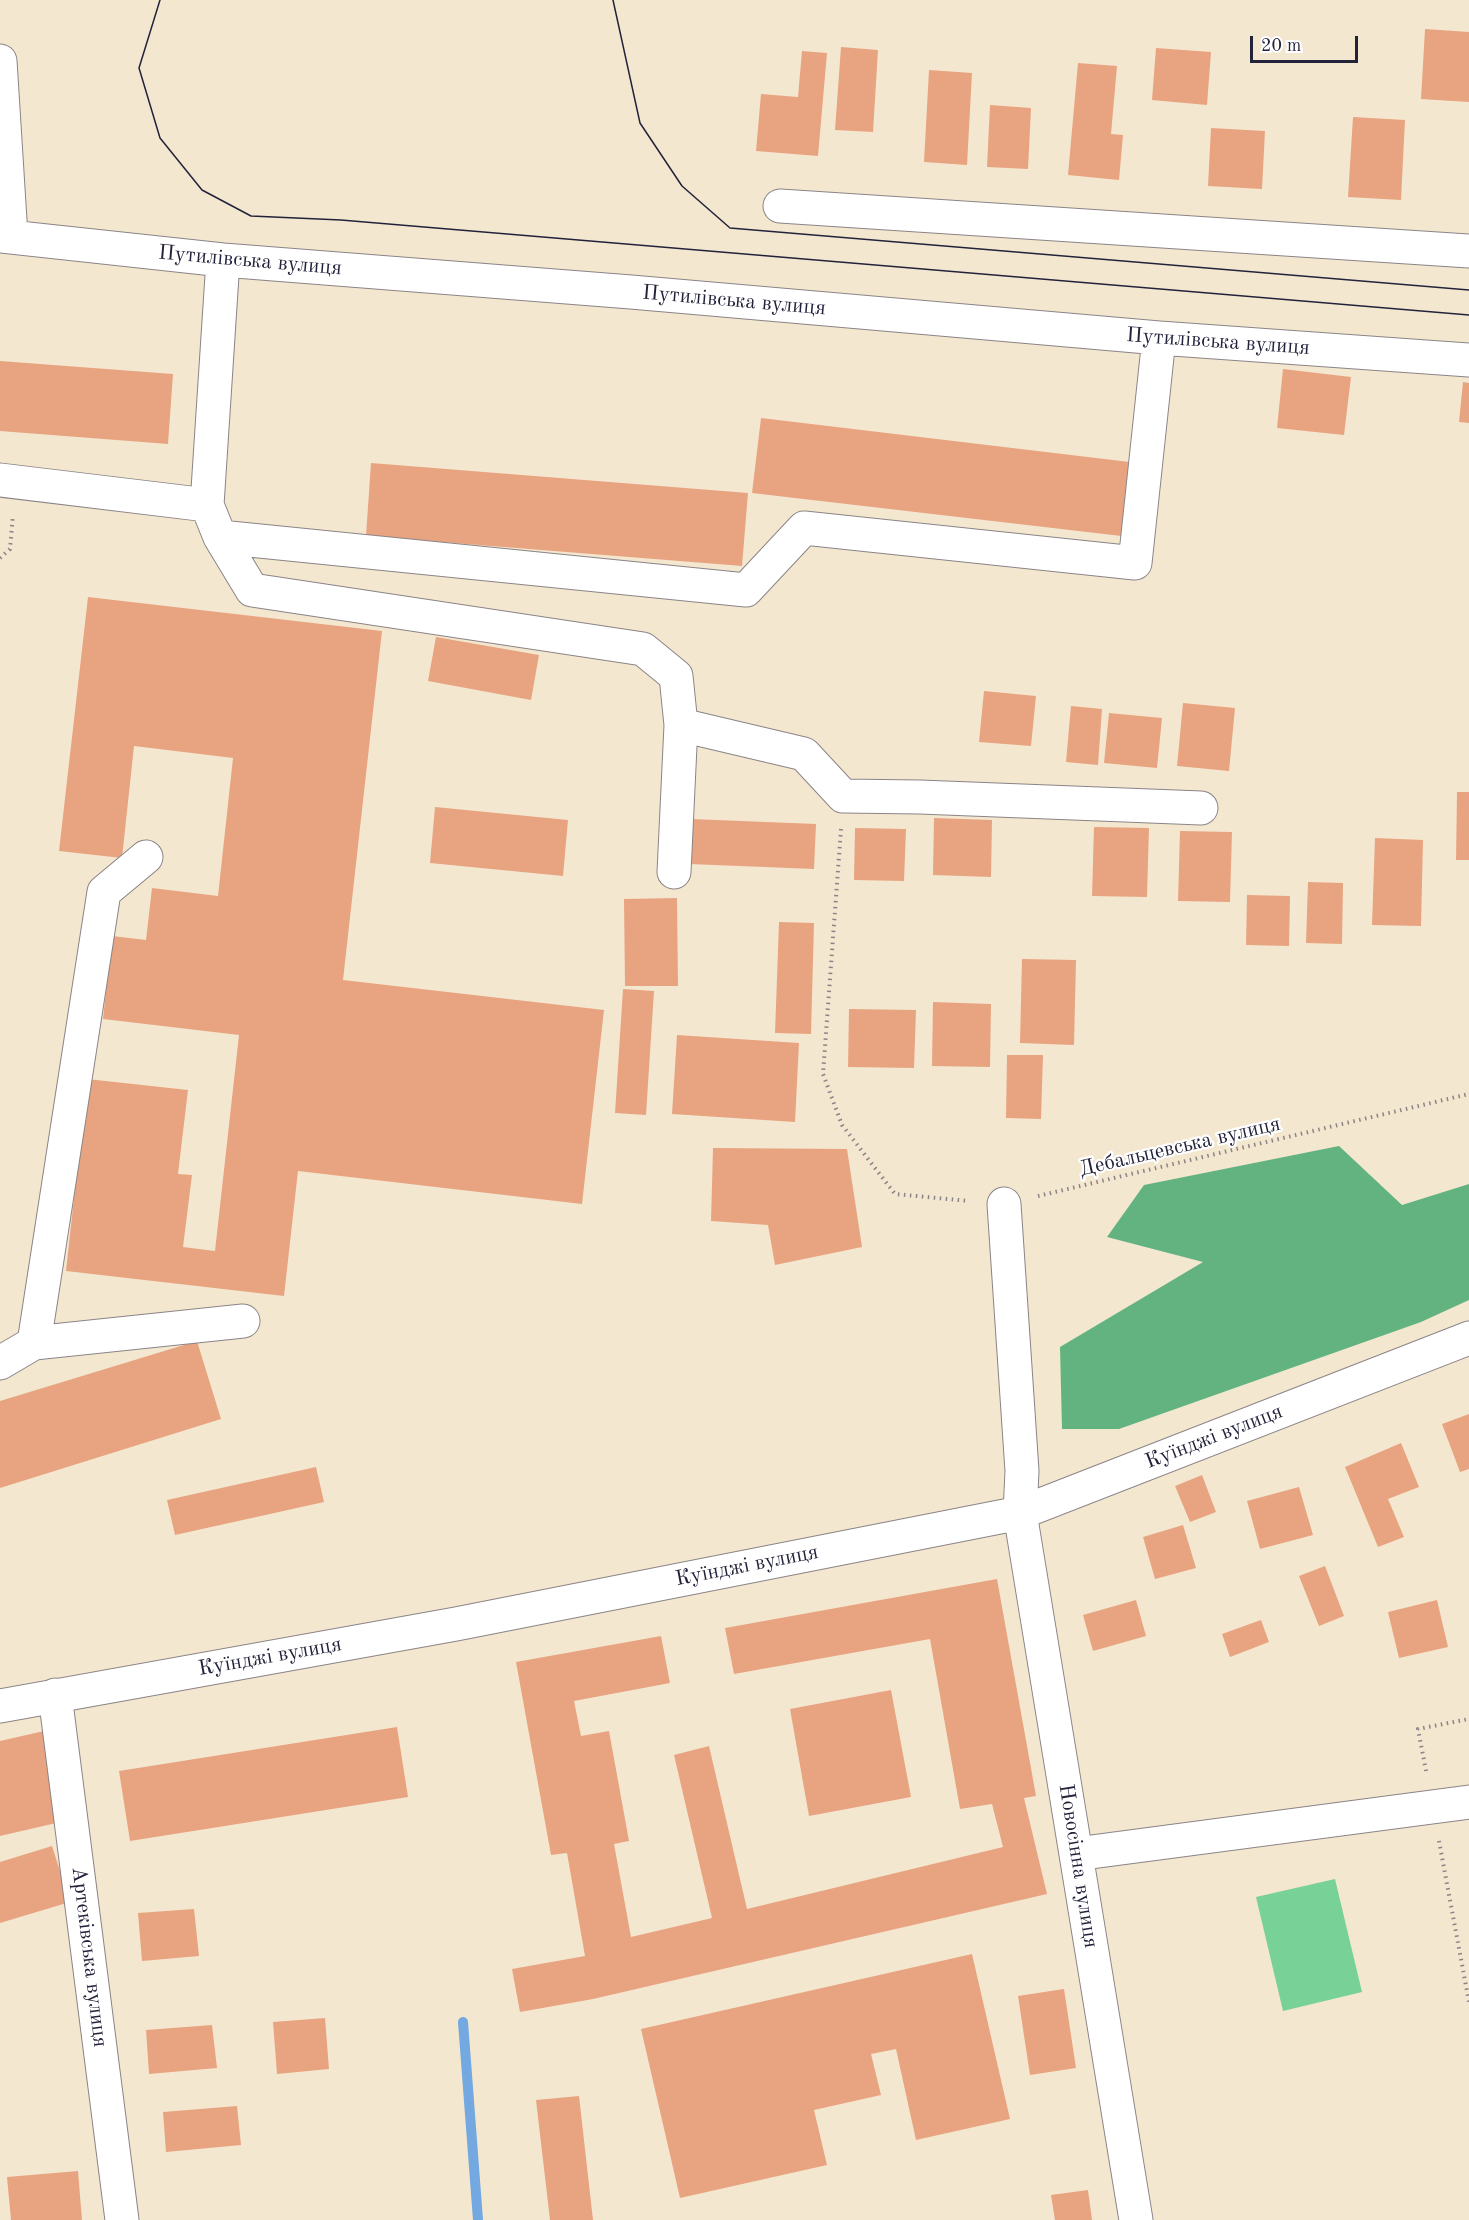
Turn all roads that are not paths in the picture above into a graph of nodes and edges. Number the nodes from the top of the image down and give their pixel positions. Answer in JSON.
{"nodes":[{"id":1,"x":0,"y":61,"type":"edge"},
{"id":2,"x":780,"y":206,"type":"dead end"},
{"id":3,"x":6,"y":236,"type":"edge"},
{"id":4,"x":1469,"y":251,"type":"edge"},
{"id":5,"x":223,"y":260,"type":"junction"},
{"id":6,"x":1159,"y":338,"type":"junction"},
{"id":7,"x":1469,"y":360,"type":"edge"},
{"id":8,"x":8,"y":481,"type":"edge"},
{"id":9,"x":207,"y":505,"type":"junction"},
{"id":10,"x":220,"y":537,"type":"junction"},
{"id":11,"x":681,"y":725,"type":"junction"},
{"id":12,"x":1201,"y":808,"type":"dead end"},
{"id":13,"x":146,"y":857,"type":"dead end"},
{"id":14,"x":674,"y":872,"type":"dead end"},
{"id":15,"x":1004,"y":1204,"type":"road end"},
{"id":16,"x":243,"y":1321,"type":"dead end"},
{"id":17,"x":1469,"y":1338,"type":"edge"},
{"id":18,"x":34,"y":1343,"type":"junction"},
{"id":19,"x":0,"y":1363,"type":"edge"},
{"id":20,"x":1020,"y":1513,"type":"junction"},
{"id":21,"x":55,"y":1695,"type":"junction"},
{"id":22,"x":0,"y":1706,"type":"edge"},
{"id":23,"x":1469,"y":1802,"type":"edge"},
{"id":24,"x":1076,"y":1854,"type":"junction"},
{"id":25,"x":122,"y":2220,"type":"edge"},
{"id":26,"x":1136,"y":2220,"type":"edge"}],
"edges":[{"from":1,"to":3,"type":"street"},
{"from":2,"to":4,"type":"street"},
{"from":3,"to":5,"type":"street","name":"Путилівська вулиця"},
{"from":5,"to":6,"type":"street","name":"Путилівська вулиця"},
{"from":5,"to":9,"type":"street"},
{"from":6,"to":7,"type":"street","name":"Путилівська вулиця"},
{"from":6,"to":10,"type":"street"},
{"from":8,"to":9,"type":"street"},
{"from":9,"to":10,"type":"street"},
{"from":10,"to":11,"type":"street"},
{"from":11,"to":12,"type":"street"},
{"from":11,"to":14,"type":"street"},
{"from":13,"to":18,"type":"street"},
{"from":15,"to":20,"type":"street","name":"Новосінна вулиця"},
{"from":16,"to":18,"type":"street"},
{"from":17,"to":20,"type":"street","name":"Куїнджі вулиця"},
{"from":18,"to":19,"type":"street"},
{"from":20,"to":21,"type":"street","name":"Куїнджі вулиця"},
{"from":20,"to":24,"type":"street","name":"Новосінна вулиця"},
{"from":21,"to":22,"type":"street","name":"Куїнджі вулиця"},
{"from":21,"to":25,"type":"street","name":"Артеківська вулиця"},
{"from":23,"to":24,"type":"street"},
{"from":24,"to":26,"type":"street","name":"Новосінна вулиця"}]}
